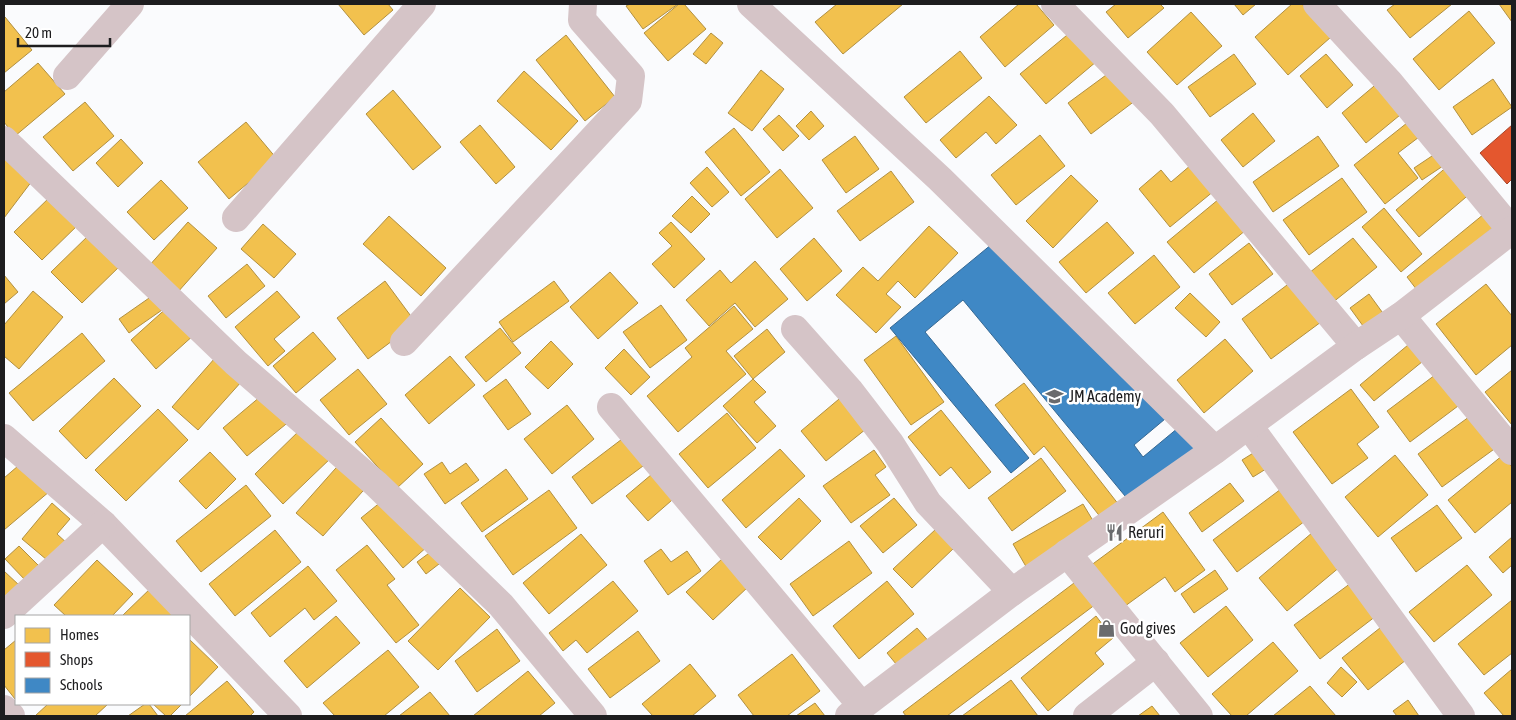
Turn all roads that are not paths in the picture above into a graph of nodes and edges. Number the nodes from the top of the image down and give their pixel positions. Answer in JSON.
{"nodes":[{"id":1,"x":130,"y":4,"type":"edge"},
{"id":2,"x":422,"y":4,"type":"edge"},
{"id":3,"x":583,"y":4,"type":"edge"},
{"id":4,"x":751,"y":4,"type":"edge"},
{"id":5,"x":1055,"y":4,"type":"edge"},
{"id":6,"x":1317,"y":4,"type":"edge"},
{"id":7,"x":67,"y":76,"type":"dead end"},
{"id":8,"x":4,"y":140,"type":"edge"},
{"id":9,"x":236,"y":218,"type":"dead end"},
{"id":10,"x":1512,"y":230,"type":"edge"},
{"id":11,"x":1401,"y":316,"type":"junction"},
{"id":12,"x":795,"y":329,"type":"dead end"},
{"id":13,"x":404,"y":342,"type":"dead end"},
{"id":14,"x":1356,"y":346,"type":"junction"},
{"id":15,"x":611,"y":407,"type":"dead end"},
{"id":16,"x":1249,"y":426,"type":"junction"},
{"id":17,"x":4,"y":438,"type":"edge"},
{"id":18,"x":1215,"y":450,"type":"junction"},
{"id":19,"x":1512,"y":451,"type":"edge"},
{"id":20,"x":103,"y":524,"type":"junction"},
{"id":21,"x":1068,"y":553,"type":"junction"},
{"id":22,"x":1012,"y":592,"type":"junction"},
{"id":23,"x":4,"y":615,"type":"edge"},
{"id":24,"x":1156,"y":662,"type":"junction"},
{"id":25,"x":4,"y":709,"type":"edge"},
{"id":26,"x":856,"y":711,"type":"edge"},
{"id":27,"x":11,"y":716,"type":"edge"},
{"id":28,"x":288,"y":716,"type":"edge"},
{"id":29,"x":593,"y":716,"type":"edge"},
{"id":30,"x":1087,"y":716,"type":"edge"},
{"id":31,"x":1199,"y":716,"type":"edge"},
{"id":32,"x":1461,"y":716,"type":"edge"}],
"edges":[{"from":1,"to":7,"type":"street"},
{"from":2,"to":9,"type":"street"},
{"from":3,"to":13,"type":"street"},
{"from":4,"to":18,"type":"street"},
{"from":5,"to":14,"type":"street"},
{"from":6,"to":10,"type":"street"},
{"from":8,"to":29,"type":"street"},
{"from":10,"to":11,"type":"street"},
{"from":11,"to":14,"type":"street"},
{"from":11,"to":19,"type":"street"},
{"from":12,"to":22,"type":"street"},
{"from":14,"to":16,"type":"street"},
{"from":15,"to":26,"type":"street"},
{"from":16,"to":18,"type":"street"},
{"from":16,"to":32,"type":"street"},
{"from":17,"to":20,"type":"street"},
{"from":18,"to":21,"type":"street"},
{"from":20,"to":23,"type":"street"},
{"from":20,"to":28,"type":"street"},
{"from":21,"to":22,"type":"street"},
{"from":21,"to":24,"type":"street"},
{"from":22,"to":26,"type":"street"},
{"from":24,"to":30,"type":"street"},
{"from":24,"to":31,"type":"street"},
{"from":25,"to":27,"type":"street"}]}
